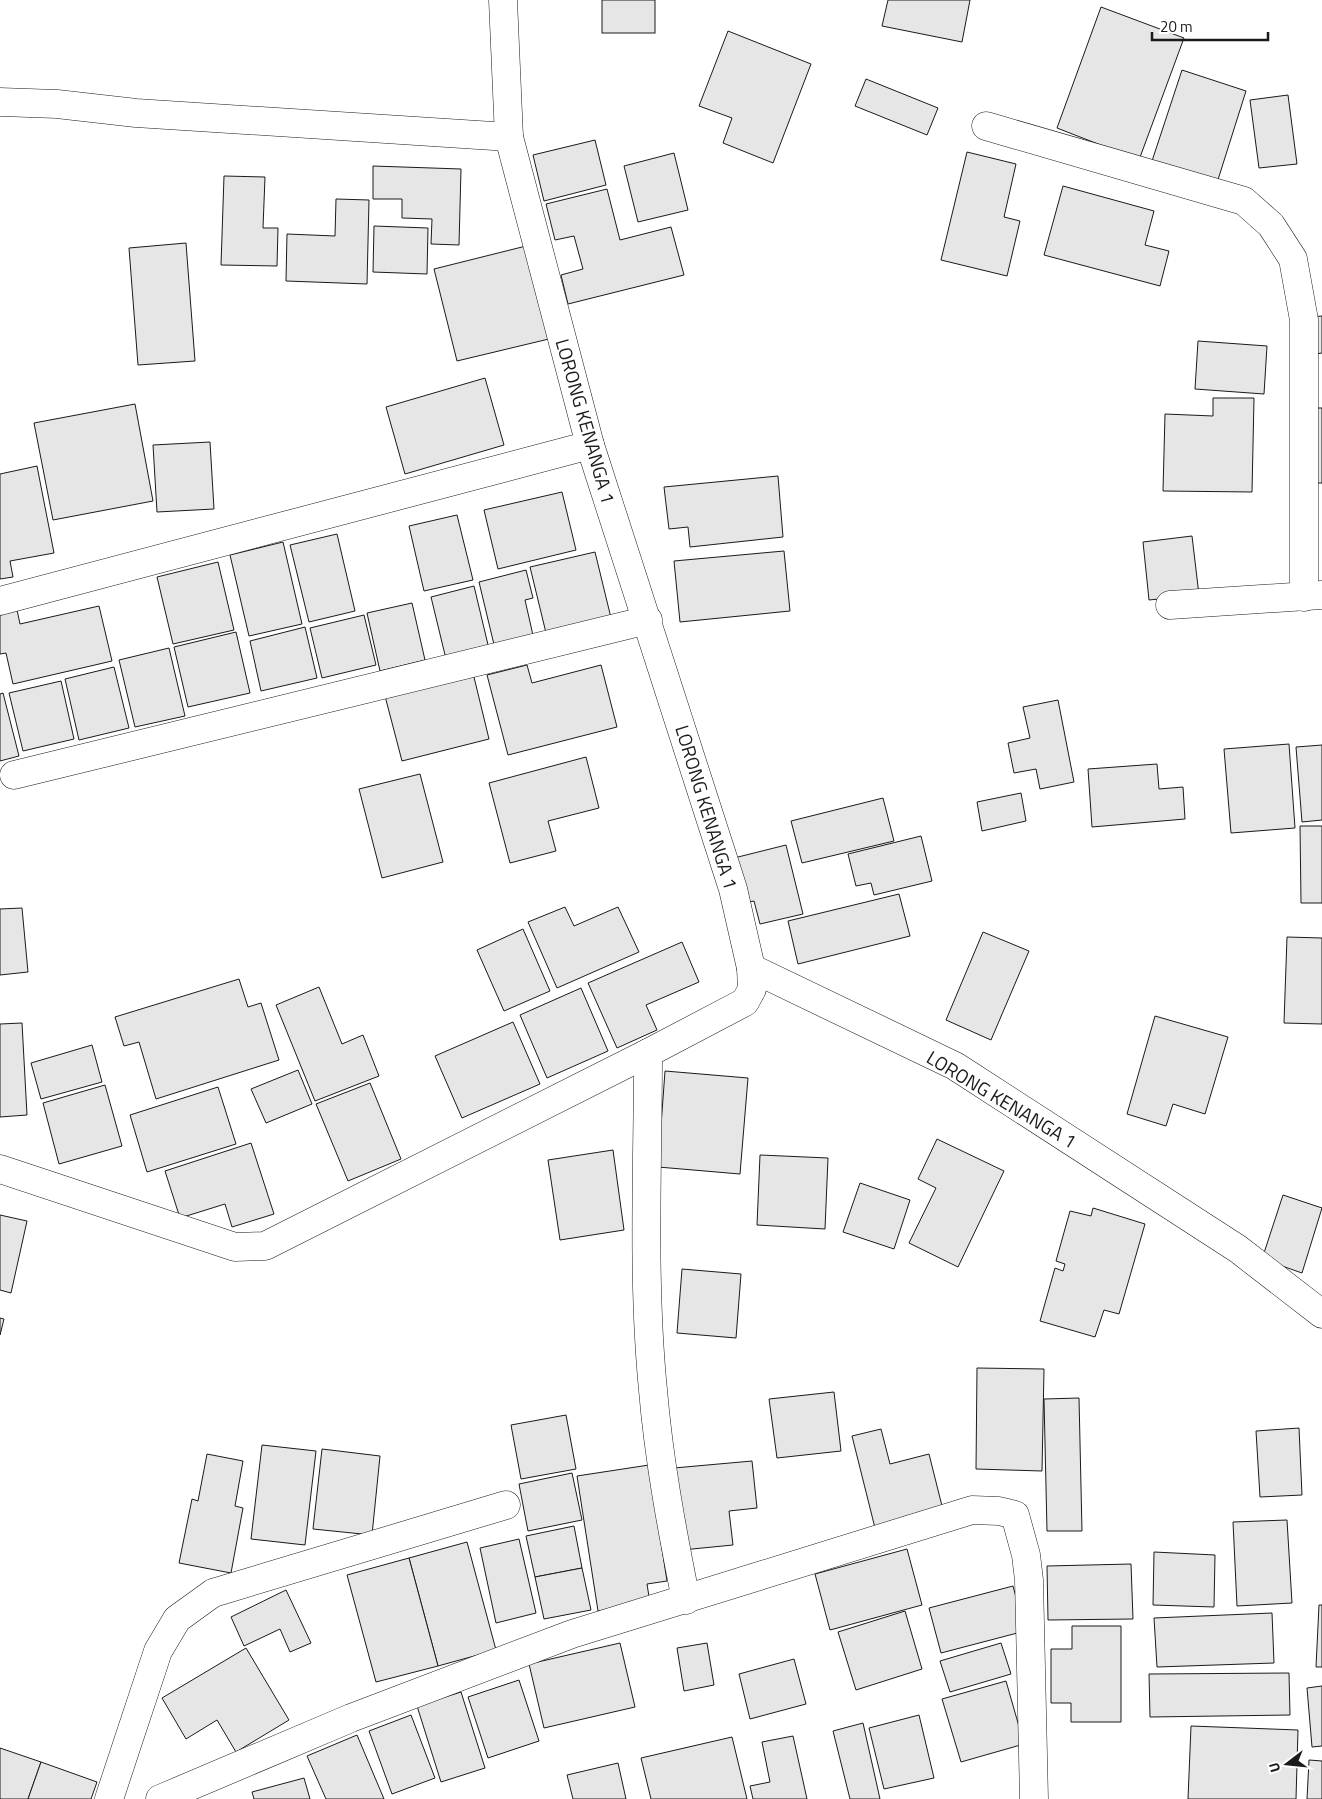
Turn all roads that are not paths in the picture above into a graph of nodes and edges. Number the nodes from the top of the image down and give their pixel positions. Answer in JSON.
{"nodes":[{"id":1,"x":503,"y":0,"type":"edge"},
{"id":2,"x":0,"y":102,"type":"edge"},
{"id":3,"x":986,"y":126,"type":"dead end"},
{"id":4,"x":509,"y":136,"type":"junction"},
{"id":5,"x":590,"y":445,"type":"junction"},
{"id":6,"x":1313,"y":596,"type":"edge"},
{"id":7,"x":0,"y":601,"type":"edge"},
{"id":8,"x":1170,"y":605,"type":"dead end"},
{"id":9,"x":648,"y":620,"type":"junction"},
{"id":10,"x":14,"y":775,"type":"dead end"},
{"id":11,"x":751,"y":968,"type":"junction"},
{"id":12,"x":648,"y":1053,"type":"junction"},
{"id":13,"x":0,"y":1169,"type":"edge"},
{"id":14,"x":1322,"y":1314,"type":"edge"},
{"id":15,"x":506,"y":1505,"type":"dead end"},
{"id":16,"x":686,"y":1600,"type":"junction"},
{"id":17,"x":109,"y":1799,"type":"edge"},
{"id":18,"x":160,"y":1799,"type":"edge"},
{"id":19,"x":1034,"y":1799,"type":"edge"}],
"edges":[{"from":1,"to":4,"type":"street","name":"LORONG KENANGA 1"},
{"from":2,"to":4,"type":"street"},
{"from":3,"to":6,"type":"street"},
{"from":4,"to":5,"type":"street","name":"LORONG KENANGA 1"},
{"from":5,"to":7,"type":"street"},
{"from":5,"to":9,"type":"street","name":"LORONG KENANGA 1"},
{"from":6,"to":8,"type":"street"},
{"from":9,"to":10,"type":"street"},
{"from":9,"to":11,"type":"street","name":"LORONG KENANGA 1"},
{"from":11,"to":12,"type":"street"},
{"from":11,"to":14,"type":"street","name":"LORONG KENANGA 1"},
{"from":12,"to":13,"type":"street"},
{"from":12,"to":16,"type":"street"},
{"from":15,"to":17,"type":"street"},
{"from":16,"to":18,"type":"street"},
{"from":16,"to":19,"type":"street"}]}
